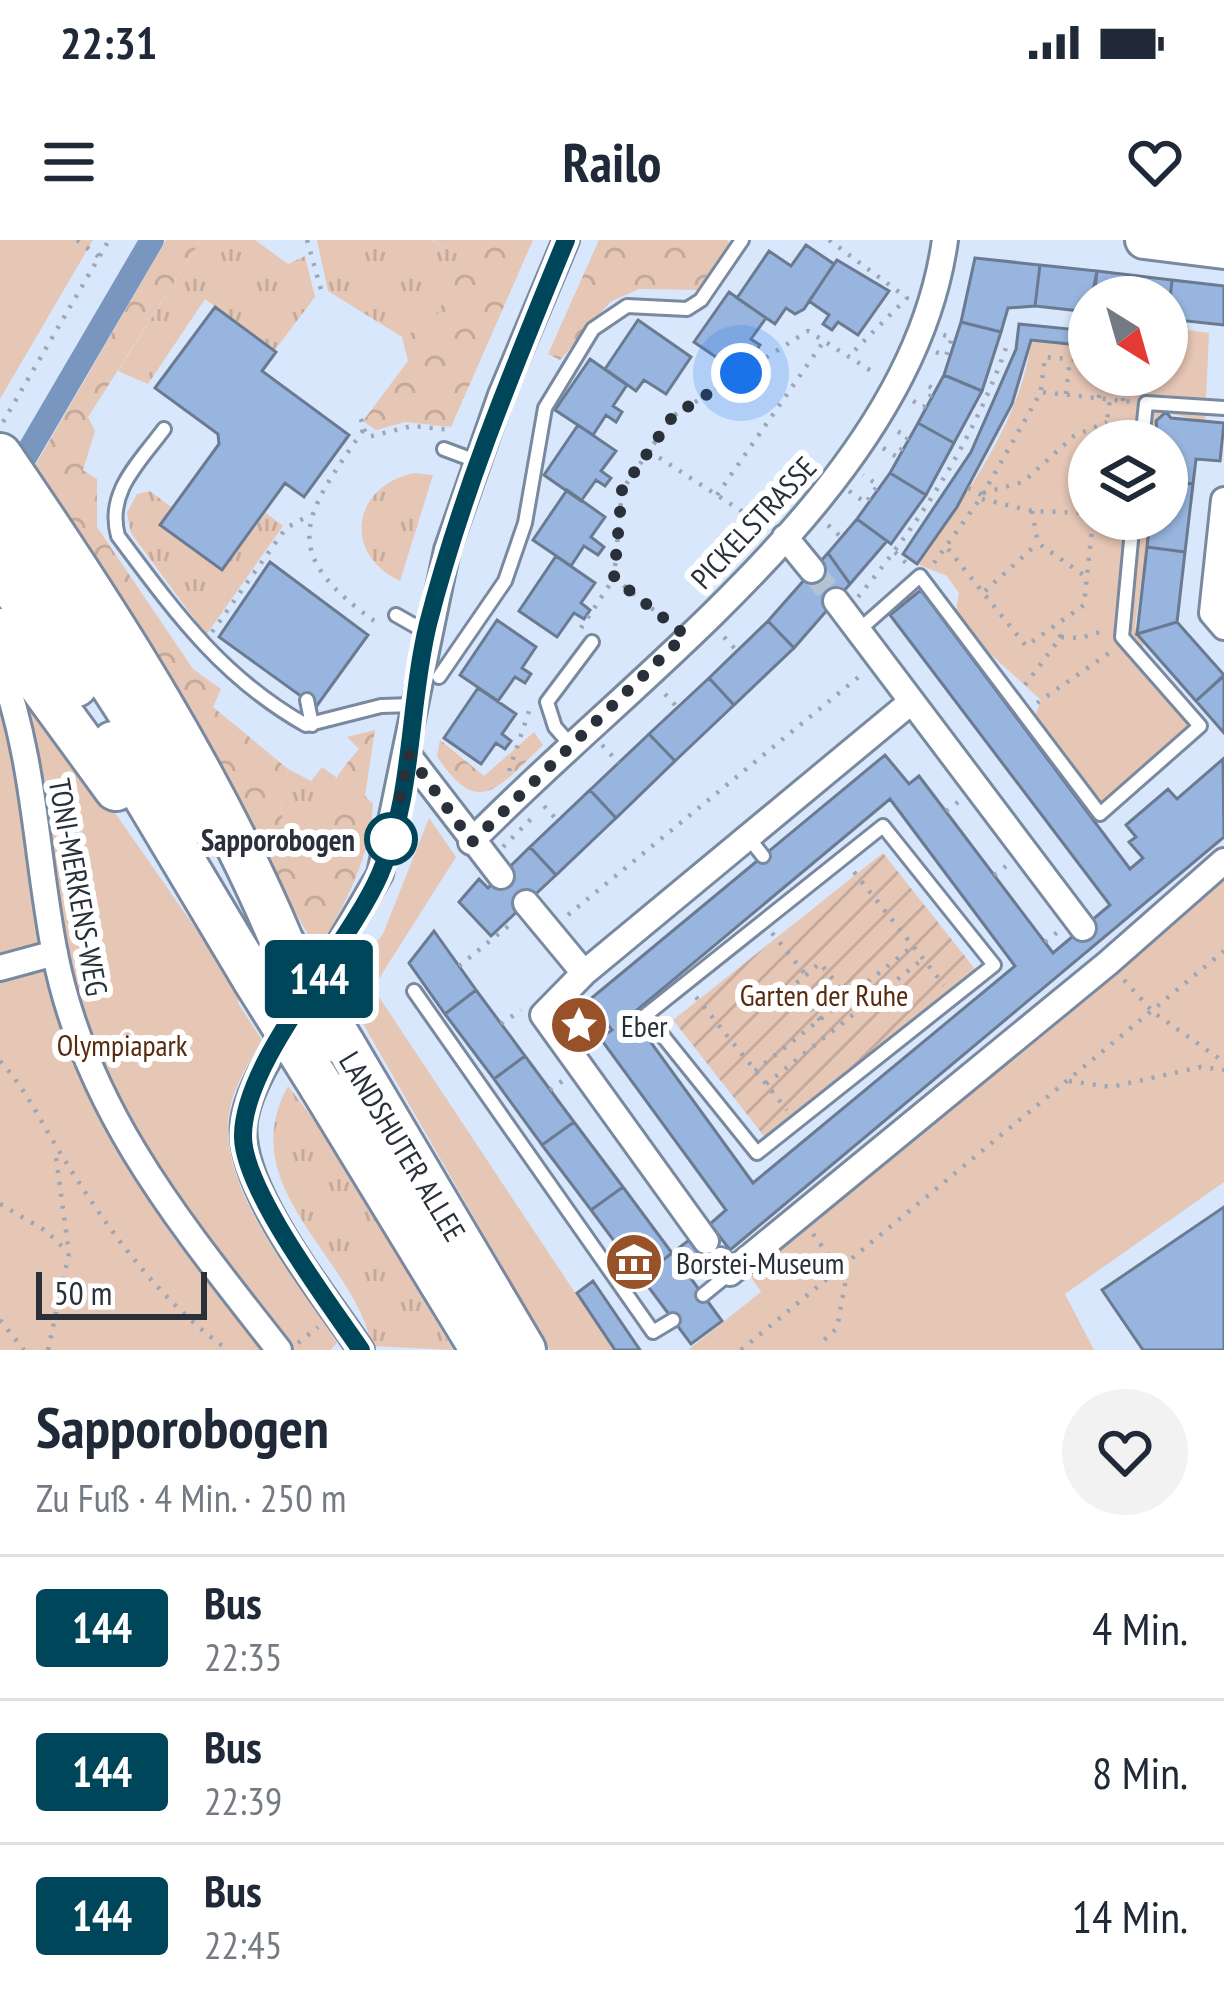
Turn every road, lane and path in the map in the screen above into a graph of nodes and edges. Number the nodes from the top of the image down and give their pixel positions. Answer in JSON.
{"nodes":[{"id":1,"x":77,"y":240,"type":"edge"},
{"id":2,"x":109,"y":240,"type":"edge"},
{"id":3,"x":308,"y":240,"type":"edge"},
{"id":4,"x":566,"y":240,"type":"edge"},
{"id":5,"x":742,"y":240,"type":"edge"},
{"id":6,"x":829,"y":240,"type":"edge"},
{"id":7,"x":945,"y":240,"type":"edge"},
{"id":8,"x":1144,"y":240,"type":"edge"},
{"id":9,"x":1224,"y":250,"type":"edge"},
{"id":10,"x":99,"y":256,"type":"junction"},
{"id":11,"x":322,"y":293,"type":"dead end"},
{"id":12,"x":952,"y":338,"type":"dead end"},
{"id":13,"x":824,"y":340,"type":"junction"},
{"id":14,"x":1007,"y":345,"type":"dead end"},
{"id":15,"x":849,"y":356,"type":"junction"},
{"id":16,"x":946,"y":356,"type":"dead end"},
{"id":17,"x":1068,"y":359,"type":"edge"},
{"id":18,"x":1068,"y":376,"type":"edge"},
{"id":19,"x":898,"y":388,"type":"junction"},
{"id":20,"x":934,"y":389,"type":"dead end"},
{"id":21,"x":1041,"y":392,"type":"junction"},
{"id":22,"x":1066,"y":394,"type":"junction"},
{"id":23,"x":1123,"y":396,"type":"edge"},
{"id":24,"x":1099,"y":398,"type":"joint"},
{"id":25,"x":1110,"y":399,"type":"junction"},
{"id":26,"x":1123,"y":400,"type":"junction"},
{"id":27,"x":1135,"y":402,"type":"dead end"},
{"id":28,"x":925,"y":407,"type":"dead end"},
{"id":29,"x":1224,"y":408,"type":"edge"},
{"id":30,"x":361,"y":418,"type":"dead end"},
{"id":31,"x":1106,"y":420,"type":"edge"},
{"id":32,"x":1144,"y":420,"type":"edge"},
{"id":33,"x":1,"y":426,"type":"edge"},
{"id":34,"x":164,"y":429,"type":"dead end"},
{"id":35,"x":364,"y":429,"type":"junction"},
{"id":36,"x":452,"y":430,"type":"dead end"},
{"id":37,"x":368,"y":437,"type":"junction"},
{"id":38,"x":908,"y":437,"type":"dead end"},
{"id":39,"x":1068,"y":441,"type":"edge"},
{"id":40,"x":444,"y":449,"type":"dead end"},
{"id":41,"x":649,"y":451,"type":"junction"},
{"id":42,"x":0,"y":455,"type":"edge"},
{"id":43,"x":345,"y":456,"type":"junction"},
{"id":44,"x":897,"y":457,"type":"dead end"},
{"id":45,"x":476,"y":461,"type":"junction"},
{"id":46,"x":947,"y":476,"type":"junction"},
{"id":47,"x":955,"y":480,"type":"dead end"},
{"id":48,"x":878,"y":485,"type":"dead end"},
{"id":49,"x":968,"y":488,"type":"dead end"},
{"id":50,"x":717,"y":495,"type":"junction"},
{"id":51,"x":982,"y":496,"type":"junction"},
{"id":52,"x":1224,"y":500,"type":"edge"},
{"id":53,"x":866,"y":503,"type":"dead end"},
{"id":54,"x":1032,"y":511,"type":"junction"},
{"id":55,"x":1068,"y":514,"type":"edge"},
{"id":56,"x":310,"y":515,"type":"junction"},
{"id":57,"x":10,"y":526,"type":"edge"},
{"id":58,"x":783,"y":539,"type":"junction"},
{"id":59,"x":1089,"y":540,"type":"edge"},
{"id":60,"x":1131,"y":540,"type":"edge"},
{"id":61,"x":1038,"y":542,"type":"junction"},
{"id":62,"x":946,"y":547,"type":"junction"},
{"id":63,"x":935,"y":561,"type":"dead end"},
{"id":64,"x":812,"y":570,"type":"tunnel mouth"},
{"id":65,"x":1087,"y":577,"type":"junction"},
{"id":66,"x":614,"y":578,"type":"junction"},
{"id":67,"x":983,"y":592,"type":"junction"},
{"id":68,"x":847,"y":614,"type":"junction"},
{"id":69,"x":396,"y":615,"type":"dead end"},
{"id":70,"x":1124,"y":620,"type":"junction"},
{"id":71,"x":1054,"y":627,"type":"junction"},
{"id":72,"x":1224,"y":627,"type":"edge"},
{"id":73,"x":0,"y":630,"type":"edge"},
{"id":74,"x":427,"y":632,"type":"junction"},
{"id":75,"x":393,"y":634,"type":"dead end"},
{"id":76,"x":685,"y":635,"type":"junction"},
{"id":77,"x":576,"y":636,"type":"dead end"},
{"id":78,"x":1061,"y":637,"type":"junction"},
{"id":79,"x":226,"y":641,"type":"dead end"},
{"id":80,"x":1126,"y":641,"type":"junction"},
{"id":81,"x":592,"y":642,"type":"dead end"},
{"id":82,"x":200,"y":645,"type":"junction"},
{"id":83,"x":214,"y":658,"type":"junction"},
{"id":84,"x":880,"y":659,"type":"junction"},
{"id":85,"x":0,"y":665,"type":"edge"},
{"id":86,"x":439,"y":677,"type":"dead end"},
{"id":87,"x":1011,"y":696,"type":"junction"},
{"id":88,"x":307,"y":700,"type":"dead end"},
{"id":89,"x":911,"y":702,"type":"junction"},
{"id":90,"x":414,"y":705,"type":"junction"},
{"id":91,"x":531,"y":705,"type":"dead end"},
{"id":92,"x":1024,"y":712,"type":"junction"},
{"id":93,"x":312,"y":725,"type":"junction"},
{"id":94,"x":569,"y":743,"type":"junction"},
{"id":95,"x":409,"y":755,"type":"junction"},
{"id":96,"x":507,"y":776,"type":"dead end"},
{"id":97,"x":544,"y":806,"type":"dead end"},
{"id":98,"x":559,"y":821,"type":"dead end"},
{"id":99,"x":472,"y":842,"type":"junction"},
{"id":100,"x":843,"y":858,"type":"junction"},
{"id":101,"x":1224,"y":861,"type":"edge"},
{"id":102,"x":501,"y":875,"type":"dead end"},
{"id":103,"x":528,"y":905,"type":"joint"},
{"id":104,"x":763,"y":921,"type":"junction"},
{"id":105,"x":550,"y":930,"type":"junction"},
{"id":106,"x":913,"y":946,"type":"junction"},
{"id":107,"x":1096,"y":946,"type":"junction"},
{"id":108,"x":1224,"y":951,"type":"edge"},
{"id":109,"x":55,"y":952,"type":"junction"},
{"id":110,"x":923,"y":959,"type":"junction"},
{"id":111,"x":459,"y":966,"type":"dead end"},
{"id":112,"x":0,"y":968,"type":"edge"},
{"id":113,"x":584,"y":973,"type":"junction"},
{"id":114,"x":806,"y":975,"type":"junction"},
{"id":115,"x":254,"y":979,"type":"junction"},
{"id":116,"x":686,"y":983,"type":"junction"},
{"id":117,"x":413,"y":991,"type":"dead end"},
{"id":118,"x":954,"y":997,"type":"junction"},
{"id":119,"x":848,"y":998,"type":"junction"},
{"id":120,"x":832,"y":1010,"type":"junction"},
{"id":121,"x":1153,"y":1012,"type":"junction"},
{"id":122,"x":820,"y":1020,"type":"junction"},
{"id":123,"x":843,"y":1023,"type":"junction"},
{"id":124,"x":0,"y":1061,"type":"edge"},
{"id":125,"x":1224,"y":1066,"type":"edge"},
{"id":126,"x":755,"y":1071,"type":"junction"},
{"id":127,"x":1069,"y":1081,"type":"junction"},
{"id":128,"x":766,"y":1084,"type":"junction"},
{"id":129,"x":796,"y":1122,"type":"junction"},
{"id":130,"x":54,"y":1144,"type":"junction"},
{"id":131,"x":0,"y":1204,"type":"edge"},
{"id":132,"x":799,"y":1216,"type":"junction"},
{"id":133,"x":69,"y":1252,"type":"junction"},
{"id":134,"x":719,"y":1258,"type":"junction"},
{"id":135,"x":841,"y":1270,"type":"junction"},
{"id":136,"x":704,"y":1295,"type":"dead end"},
{"id":137,"x":336,"y":1312,"type":"junction"},
{"id":138,"x":0,"y":1320,"type":"edge"},
{"id":139,"x":673,"y":1320,"type":"dead end"},
{"id":140,"x":822,"y":1342,"type":"dead end"},
{"id":141,"x":24,"y":1350,"type":"edge"},
{"id":142,"x":49,"y":1350,"type":"edge"},
{"id":143,"x":228,"y":1350,"type":"edge"},
{"id":144,"x":279,"y":1350,"type":"edge"},
{"id":145,"x":289,"y":1350,"type":"edge"},
{"id":146,"x":361,"y":1350,"type":"edge"},
{"id":147,"x":482,"y":1350,"type":"edge"},
{"id":148,"x":524,"y":1350,"type":"edge"},
{"id":149,"x":742,"y":1350,"type":"edge"}],
"edges":[{"from":1,"to":10,"type":"path"},
{"from":2,"to":10,"type":"path"},
{"from":3,"to":11,"type":"path"},
{"from":4,"to":45,"type":"street"},
{"from":5,"to":86,"type":"lane"},
{"from":6,"to":15,"type":"path"},
{"from":7,"to":19,"type":"street","name":"PICKELSTRASSE"},
{"from":8,"to":9,"type":"main road"},
{"from":10,"to":33,"type":"path"},
{"from":12,"to":16,"type":"path"},
{"from":13,"to":15,"type":"path"},
{"from":13,"to":41,"type":"path"},
{"from":13,"to":50,"type":"path"},
{"from":14,"to":46,"type":"path"},
{"from":15,"to":19,"type":"path"},
{"from":17,"to":21,"type":"path"},
{"from":18,"to":22,"type":"path"},
{"from":19,"to":58,"type":"street","name":"PICKELSTRASSE"},
{"from":20,"to":28,"type":"path"},
{"from":21,"to":22,"type":"path"},
{"from":21,"to":51,"type":"path"},
{"from":22,"to":24,"type":"path"},
{"from":23,"to":26,"type":"path"},
{"from":24,"to":25,"type":"path"},
{"from":25,"to":26,"type":"path"},
{"from":25,"to":31,"type":"path"},
{"from":26,"to":27,"type":"path"},
{"from":29,"to":32,"type":"lane"},
{"from":30,"to":35,"type":"path"},
{"from":34,"to":82,"type":"lane"},
{"from":35,"to":37,"type":"path"},
{"from":35,"to":43,"type":"path"},
{"from":36,"to":37,"type":"path"},
{"from":37,"to":43,"type":"path"},
{"from":38,"to":44,"type":"path"},
{"from":39,"to":51,"type":"path"},
{"from":40,"to":45,"type":"lane"},
{"from":41,"to":50,"type":"path"},
{"from":41,"to":66,"type":"path"},
{"from":42,"to":57,"type":"highway"},
{"from":43,"to":56,"type":"path"},
{"from":45,"to":74,"type":"street"},
{"from":46,"to":47,"type":"path"},
{"from":46,"to":68,"type":"path"},
{"from":48,"to":53,"type":"path"},
{"from":49,"to":51,"type":"path"},
{"from":50,"to":58,"type":"path"},
{"from":51,"to":54,"type":"path"},
{"from":51,"to":62,"type":"path"},
{"from":52,"to":72,"type":"street"},
{"from":54,"to":55,"type":"path"},
{"from":54,"to":61,"type":"path"},
{"from":56,"to":75,"type":"path"},
{"from":56,"to":82,"type":"path"},
{"from":57,"to":115,"type":"highway"},
{"from":57,"to":148,"type":"highway","name":"LANDSHUTER ALLEE","bridge":true},
{"from":58,"to":64,"type":"street"},
{"from":58,"to":76,"type":"street","name":"PICKELSTRASSE"},
{"from":59,"to":65,"type":"path"},
{"from":60,"to":70,"type":"lane"},
{"from":61,"to":65,"type":"path"},
{"from":61,"to":67,"type":"path"},
{"from":62,"to":63,"type":"path"},
{"from":62,"to":67,"type":"path"},
{"from":65,"to":71,"type":"path"},
{"from":66,"to":76,"type":"path"},
{"from":66,"to":77,"type":"path"},
{"from":67,"to":71,"type":"path"},
{"from":68,"to":84,"type":"street"},
{"from":68,"to":87,"type":"lane"},
{"from":69,"to":74,"type":"lane"},
{"from":70,"to":78,"type":"path"},
{"from":70,"to":80,"type":"lane"},
{"from":71,"to":78,"type":"path"},
{"from":73,"to":115,"type":"highway"},
{"from":74,"to":90,"type":"street"},
{"from":76,"to":94,"type":"street","name":"PICKELSTRASSE"},
{"from":78,"to":87,"type":"path"},
{"from":79,"to":83,"type":"lane"},
{"from":80,"to":92,"type":"path"},
{"from":80,"to":92,"type":"lane"},
{"from":81,"to":94,"type":"lane"},
{"from":82,"to":83,"type":"lane"},
{"from":83,"to":93,"type":"lane"},
{"from":84,"to":89,"type":"street"},
{"from":84,"to":105,"type":"path"},
{"from":85,"to":109,"type":"street","name":"TONI-MERKENS-WEG"},
{"from":87,"to":92,"type":"lane"},
{"from":88,"to":93,"type":"lane"},
{"from":89,"to":107,"type":"street"},
{"from":89,"to":113,"type":"street"},
{"from":90,"to":93,"type":"lane"},
{"from":90,"to":95,"type":"street"},
{"from":91,"to":96,"type":"path"},
{"from":94,"to":99,"type":"street","name":"PICKELSTRASSE"},
{"from":95,"to":99,"type":"street"},
{"from":95,"to":137,"type":"street"},
{"from":97,"to":98,"type":"path"},
{"from":99,"to":102,"type":"street"},
{"from":100,"to":104,"type":"lane"},
{"from":100,"to":106,"type":"path"},
{"from":100,"to":118,"type":"lane"},
{"from":101,"to":107,"type":"street"},
{"from":103,"to":105,"type":"street"},
{"from":103,"to":111,"type":"path"},
{"from":104,"to":114,"type":"path"},
{"from":104,"to":116,"type":"lane"},
{"from":105,"to":113,"type":"street"},
{"from":106,"to":110,"type":"path"},
{"from":106,"to":119,"type":"path"},
{"from":107,"to":121,"type":"path"},
{"from":107,"to":132,"type":"street"},
{"from":108,"to":121,"type":"path"},
{"from":109,"to":112,"type":"street"},
{"from":109,"to":144,"type":"street","name":"TONI-MERKENS-WEG"},
{"from":110,"to":118,"type":"path"},
{"from":110,"to":123,"type":"path"},
{"from":113,"to":134,"type":"street"},
{"from":114,"to":119,"type":"path"},
{"from":114,"to":122,"type":"path"},
{"from":115,"to":147,"type":"highway","name":"LANDSHUTER ALLEE","bridge":true},
{"from":116,"to":126,"type":"path"},
{"from":116,"to":129,"type":"lane"},
{"from":117,"to":139,"type":"lane"},
{"from":118,"to":129,"type":"lane"},
{"from":119,"to":120,"type":"path"},
{"from":120,"to":122,"type":"path"},
{"from":120,"to":123,"type":"path"},
{"from":121,"to":125,"type":"path"},
{"from":121,"to":127,"type":"path"},
{"from":122,"to":126,"type":"path"},
{"from":123,"to":128,"type":"path"},
{"from":124,"to":130,"type":"path"},
{"from":125,"to":127,"type":"path"},
{"from":126,"to":128,"type":"path"},
{"from":127,"to":135,"type":"path"},
{"from":128,"to":129,"type":"path"},
{"from":130,"to":133,"type":"path"},
{"from":130,"to":143,"type":"path"},
{"from":131,"to":133,"type":"path"},
{"from":132,"to":134,"type":"street"},
{"from":132,"to":135,"type":"path"},
{"from":133,"to":142,"type":"path"},
{"from":134,"to":136,"type":"lane"},
{"from":135,"to":140,"type":"path"},
{"from":135,"to":149,"type":"path"},
{"from":137,"to":145,"type":"path"},
{"from":137,"to":146,"type":"street"},
{"from":138,"to":141,"type":"path"}]}
